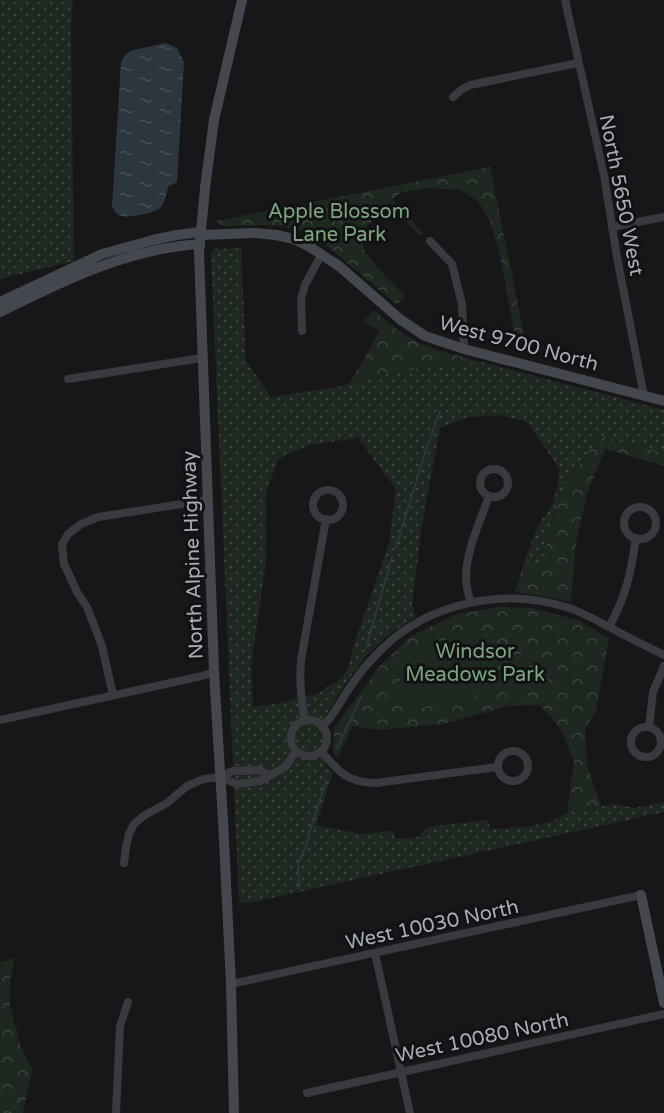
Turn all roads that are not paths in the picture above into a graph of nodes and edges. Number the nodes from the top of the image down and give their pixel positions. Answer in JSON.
{"nodes":[{"id":1,"x":242,"y":0,"type":"edge"},
{"id":2,"x":565,"y":0,"type":"edge"},
{"id":3,"x":578,"y":63,"type":"junction"},
{"id":4,"x":453,"y":97,"type":"dead end"},
{"id":5,"x":664,"y":217,"type":"edge"},
{"id":6,"x":612,"y":227,"type":"junction"},
{"id":7,"x":200,"y":237,"type":"junction"},
{"id":8,"x":430,"y":241,"type":"dead end"},
{"id":9,"x":321,"y":255,"type":"junction"},
{"id":10,"x":0,"y":302,"type":"edge"},
{"id":11,"x":0,"y":312,"type":"edge"},
{"id":12,"x":302,"y":332,"type":"dead end"},
{"id":13,"x":464,"y":349,"type":"junction"},
{"id":14,"x":202,"y":358,"type":"junction"},
{"id":15,"x":68,"y":379,"type":"dead end"},
{"id":16,"x":644,"y":396,"type":"junction"},
{"id":17,"x":664,"y":401,"type":"edge"},
{"id":18,"x":489,"y":496,"type":"dead end"},
{"id":19,"x":208,"y":500,"type":"junction"},
{"id":20,"x":326,"y":519,"type":"dead end"},
{"id":21,"x":636,"y":538,"type":"junction"},
{"id":22,"x":470,"y":602,"type":"junction"},
{"id":23,"x":609,"y":627,"type":"junction"},
{"id":24,"x":664,"y":655,"type":"edge"},
{"id":25,"x":664,"y":666,"type":"edge"},
{"id":26,"x":214,"y":672,"type":"junction"},
{"id":27,"x":113,"y":695,"type":"junction"},
{"id":28,"x":0,"y":720,"type":"edge"},
{"id":29,"x":305,"y":721,"type":"junction"},
{"id":30,"x":322,"y":727,"type":"junction"},
{"id":31,"x":649,"y":727,"type":"junction"},
{"id":32,"x":296,"y":751,"type":"junction"},
{"id":33,"x":321,"y":751,"type":"junction"},
{"id":34,"x":497,"y":767,"type":"junction"},
{"id":35,"x":268,"y":775,"type":"junction"},
{"id":36,"x":220,"y":777,"type":"junction"},
{"id":37,"x":124,"y":863,"type":"dead end"},
{"id":38,"x":641,"y":895,"type":"joint"},
{"id":39,"x":375,"y":953,"type":"junction"},
{"id":40,"x":231,"y":984,"type":"junction"},
{"id":41,"x":128,"y":1002,"type":"dead end"},
{"id":42,"x":664,"y":1003,"type":"edge"},
{"id":43,"x":664,"y":1014,"type":"edge"},
{"id":44,"x":402,"y":1071,"type":"junction"},
{"id":45,"x":307,"y":1093,"type":"dead end"},
{"id":46,"x":116,"y":1113,"type":"edge"},
{"id":47,"x":234,"y":1113,"type":"edge"},
{"id":48,"x":410,"y":1113,"type":"edge"}],
"edges":[{"from":1,"to":7,"type":"main road","name":"North Alpine Highway"},
{"from":2,"to":3,"type":"street","name":"North 5650 West"},
{"from":3,"to":4,"type":"street"},
{"from":3,"to":6,"type":"street","name":"North 5650 West"},
{"from":5,"to":6,"type":"street"},
{"from":6,"to":16,"type":"street","name":"North 5650 West"},
{"from":7,"to":9,"type":"main road","name":"West 9700 North"},
{"from":7,"to":10,"type":"main road"},
{"from":7,"to":11,"type":"main road"},
{"from":7,"to":14,"type":"main road","name":"North Alpine Highway"},
{"from":8,"to":13,"type":"street"},
{"from":9,"to":12,"type":"street"},
{"from":9,"to":13,"type":"main road","name":"West 9700 North"},
{"from":13,"to":16,"type":"main road","name":"West 9700 North"},
{"from":14,"to":15,"type":"street"},
{"from":14,"to":19,"type":"main road","name":"North Alpine Highway"},
{"from":16,"to":17,"type":"main road","name":"West 9700 North"},
{"from":18,"to":22,"type":"street"},
{"from":19,"to":26,"type":"main road","name":"North Alpine Highway"},
{"from":19,"to":27,"type":"street"},
{"from":20,"to":29,"type":"street"},
{"from":21,"to":21,"type":"street"},
{"from":21,"to":23,"type":"street"},
{"from":22,"to":23,"type":"street"},
{"from":22,"to":30,"type":"street"},
{"from":23,"to":24,"type":"street"},
{"from":25,"to":31,"type":"street"},
{"from":26,"to":27,"type":"street"},
{"from":26,"to":36,"type":"main road","name":"North Alpine Highway"},
{"from":27,"to":28,"type":"street"},
{"from":29,"to":30,"type":"street"},
{"from":29,"to":32,"type":"street"},
{"from":30,"to":33,"type":"street"},
{"from":31,"to":31,"type":"street"},
{"from":32,"to":33,"type":"street"},
{"from":32,"to":35,"type":"street"},
{"from":33,"to":34,"type":"street"},
{"from":34,"to":34,"type":"street"},
{"from":35,"to":36,"type":"street"},
{"from":35,"to":36,"type":"street"},
{"from":36,"to":37,"type":"street"},
{"from":36,"to":40,"type":"main road","name":"North Alpine Highway"},
{"from":38,"to":39,"type":"street","name":"West 10030 North"},
{"from":38,"to":42,"type":"main road"},
{"from":39,"to":40,"type":"street","name":"West 10030 North"},
{"from":39,"to":44,"type":"street"},
{"from":40,"to":47,"type":"main road","name":"North Alpine Highway"},
{"from":41,"to":46,"type":"street"},
{"from":43,"to":44,"type":"street","name":"West 10080 North"},
{"from":44,"to":45,"type":"street","name":"West 10080 North"},
{"from":44,"to":48,"type":"street"}]}
